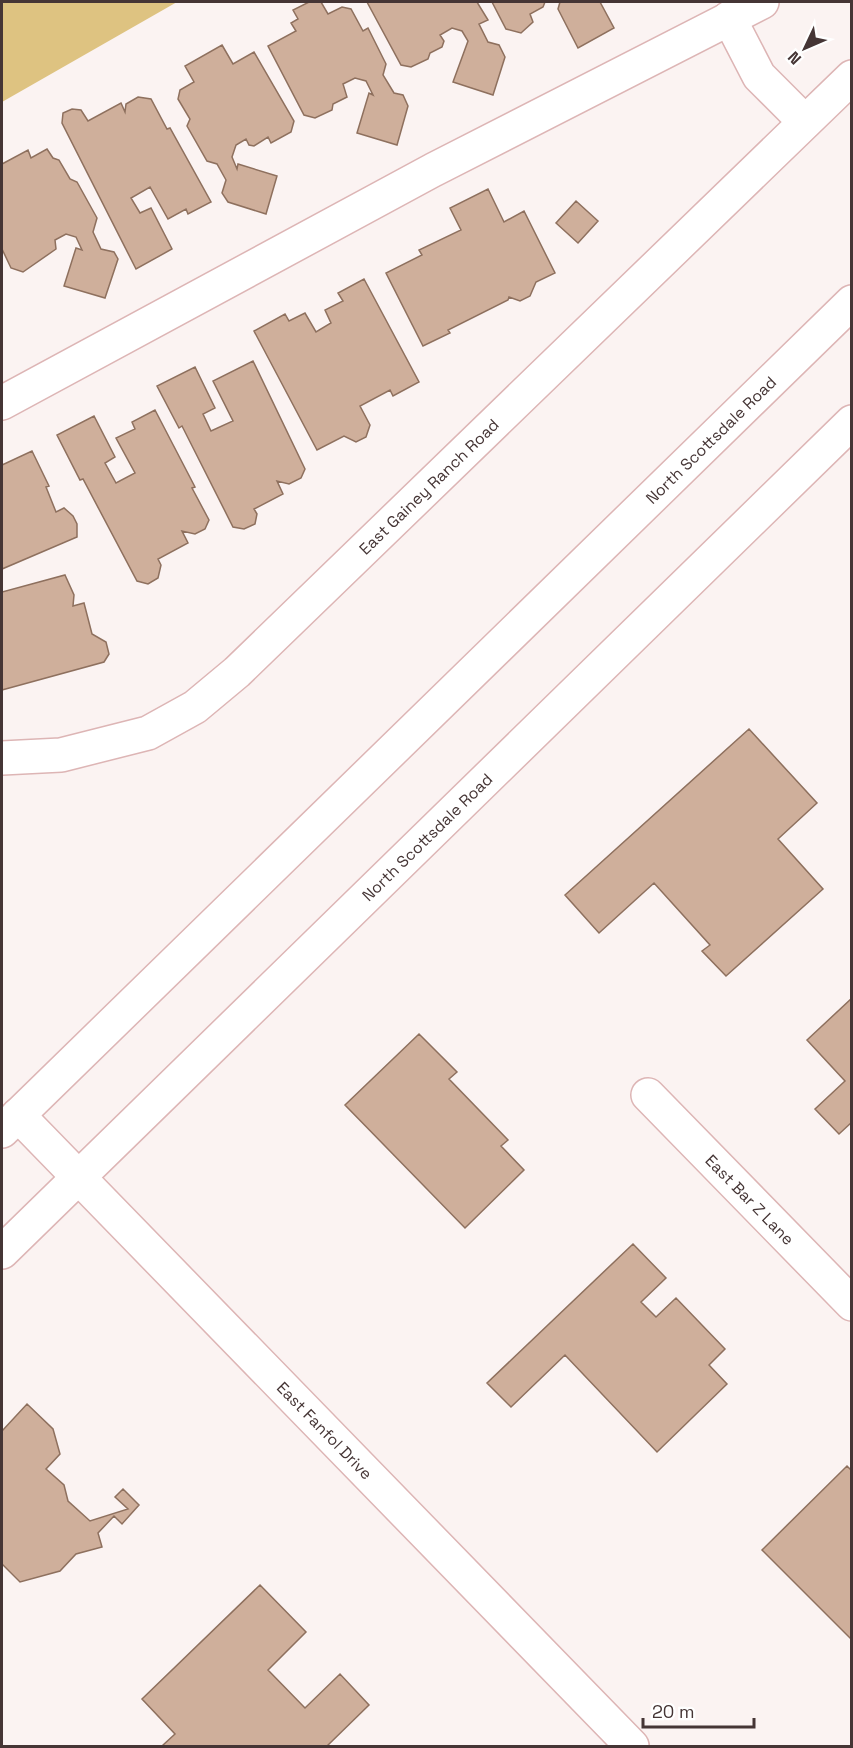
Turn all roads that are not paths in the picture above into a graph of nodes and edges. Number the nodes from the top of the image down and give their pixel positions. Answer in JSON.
{"nodes":[{"id":1,"x":762,"y":2,"type":"edge"},
{"id":2,"x":729,"y":18,"type":"junction"},
{"id":3,"x":852,"y":76,"type":"edge"},
{"id":4,"x":805,"y":122,"type":"junction"},
{"id":5,"x":852,"y":302,"type":"edge"},
{"id":6,"x":2,"y":403,"type":"edge"},
{"id":7,"x":852,"y":422,"type":"edge"},
{"id":8,"x":2,"y":759,"type":"edge"},
{"id":9,"x":648,"y":1095,"type":"dead end"},
{"id":10,"x":10,"y":1123,"type":"edge"},
{"id":11,"x":78,"y":1177,"type":"junction"},
{"id":12,"x":2,"y":1252,"type":"edge"},
{"id":13,"x":852,"y":1304,"type":"edge"},
{"id":14,"x":632,"y":1746,"type":"edge"}],
"edges":[{"from":1,"to":2,"type":"street"},
{"from":2,"to":4,"type":"street"},
{"from":2,"to":6,"type":"street"},
{"from":3,"to":4,"type":"street","name":"East Gainey Ranch Road"},
{"from":4,"to":8,"type":"street","name":"East Gainey Ranch Road"},
{"from":5,"to":10,"type":"street","name":"North Scottsdale Road"},
{"from":7,"to":11,"type":"street","name":"North Scottsdale Road"},
{"from":9,"to":13,"type":"street","name":"East Bar Z Lane"},
{"from":10,"to":11,"type":"street","name":"East Fanfol Drive"},
{"from":11,"to":12,"type":"street","name":"North Scottsdale Road"},
{"from":11,"to":14,"type":"street","name":"East Fanfol Drive"}]}
